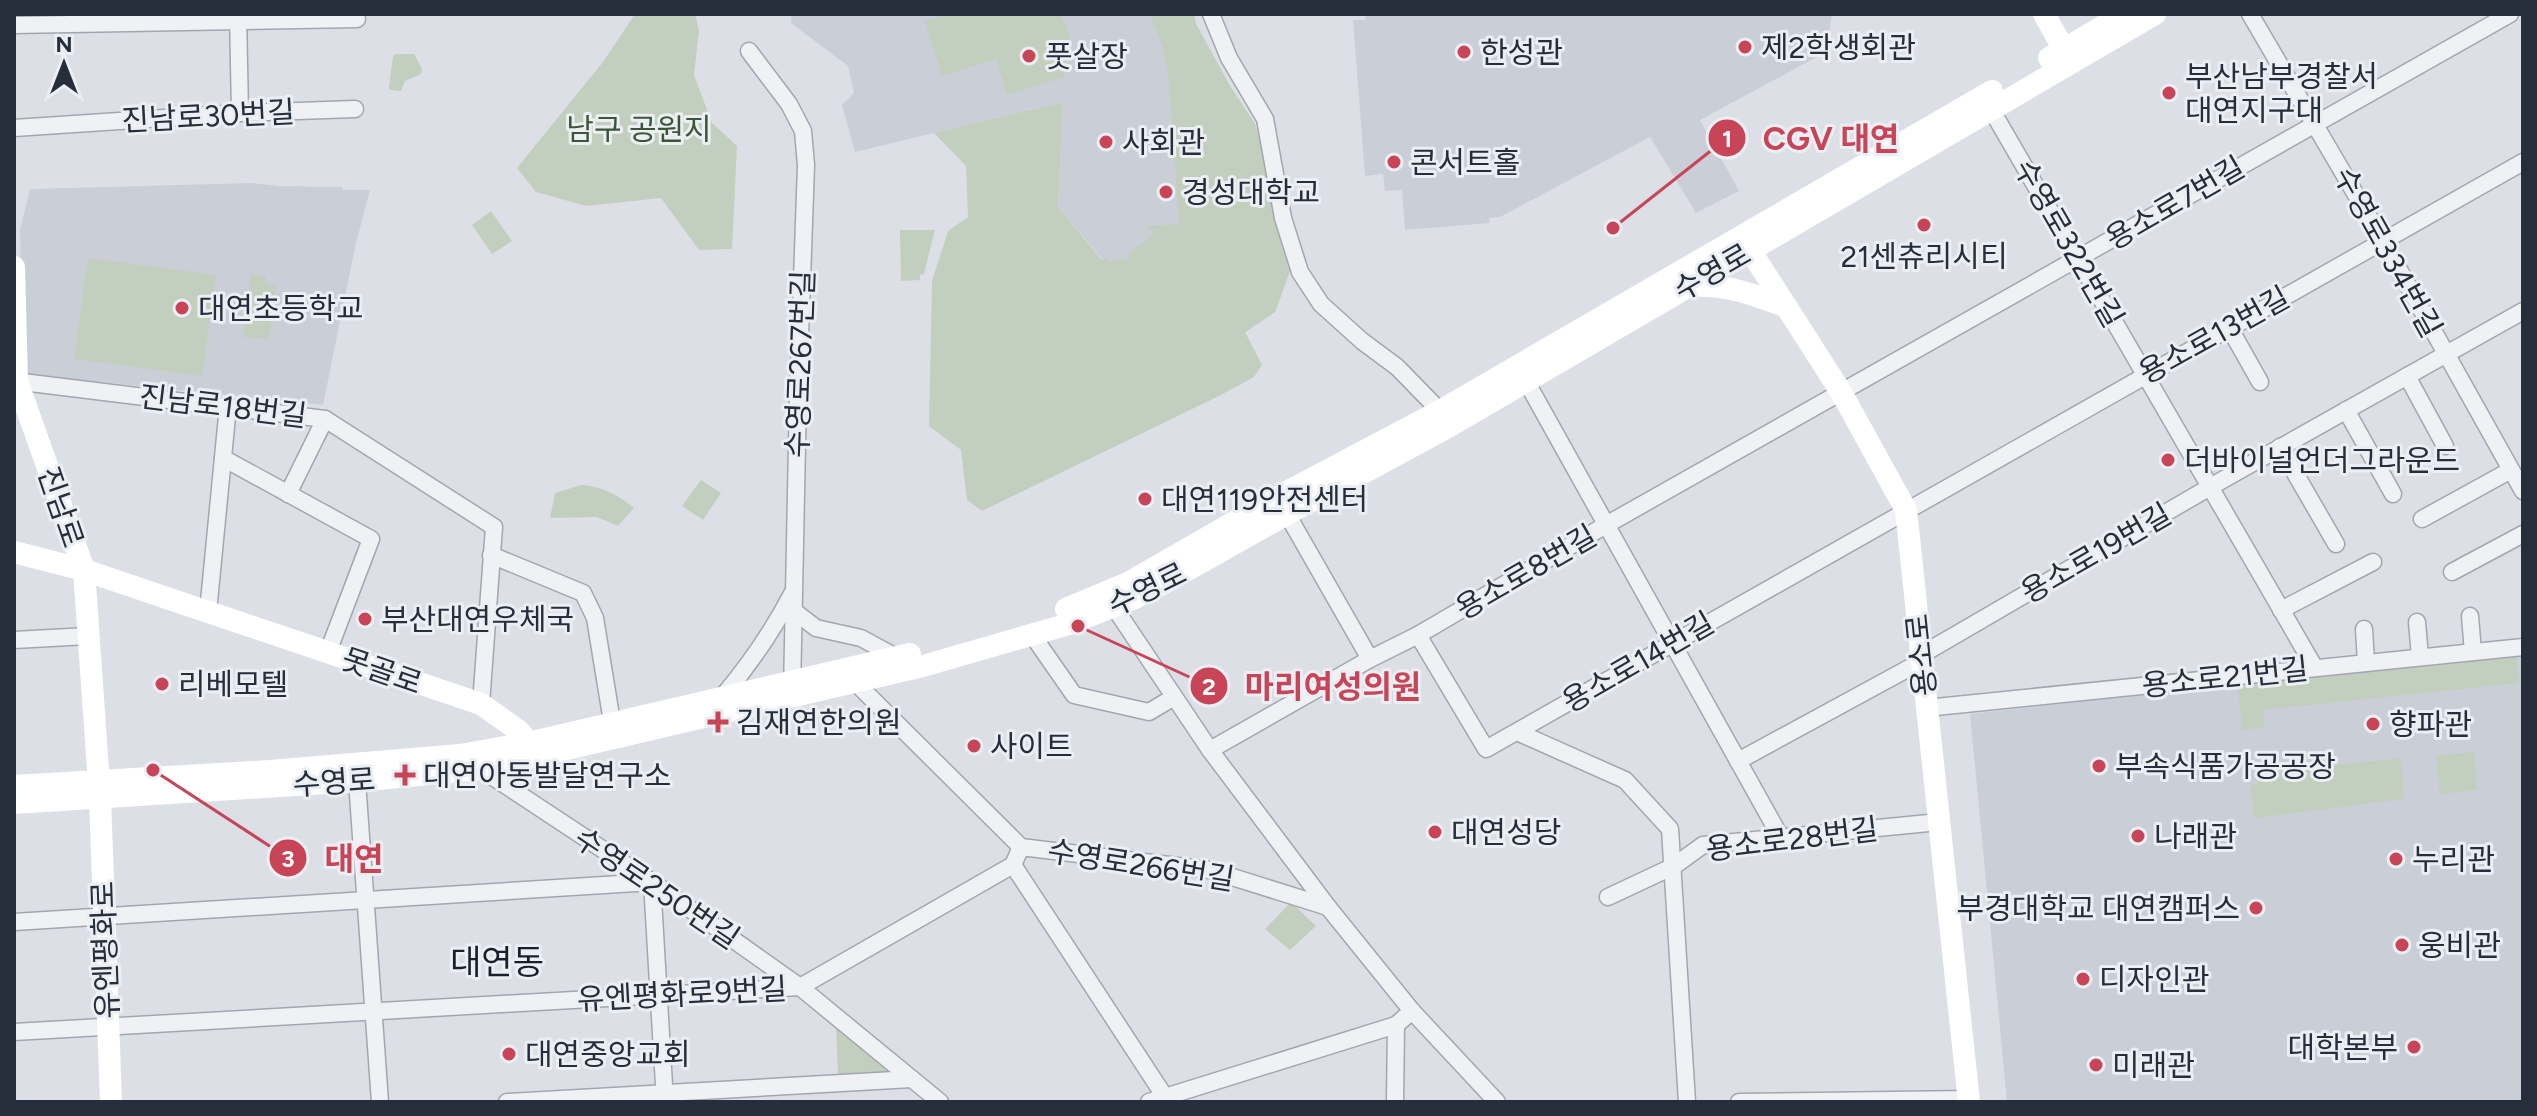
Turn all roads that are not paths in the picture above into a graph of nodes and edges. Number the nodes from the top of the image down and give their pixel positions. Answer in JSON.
{"nodes":[{"id":1,"x":1211,"y":14,"type":"edge"},
{"id":2,"x":2044,"y":14,"type":"edge"},
{"id":3,"x":2124,"y":14,"type":"edge"},
{"id":4,"x":2155,"y":14,"type":"edge"},
{"id":5,"x":2250,"y":14,"type":"edge"},
{"id":6,"x":2510,"y":14,"type":"edge"},
{"id":7,"x":238,"y":18,"type":"edge"},
{"id":8,"x":357,"y":19,"type":"dead end"},
{"id":9,"x":14,"y":25,"type":"edge"},
{"id":10,"x":749,"y":51,"type":"dead end"},
{"id":11,"x":2068,"y":57,"type":"junction"},
{"id":12,"x":355,"y":109,"type":"dead end"},
{"id":13,"x":1991,"y":109,"type":"junction"},
{"id":14,"x":240,"y":113,"type":"junction"},
{"id":15,"x":2314,"y":123,"type":"junction"},
{"id":16,"x":14,"y":128,"type":"edge"},
{"id":17,"x":2523,"y":162,"type":"edge"},
{"id":18,"x":2383,"y":241,"type":"junction"},
{"id":19,"x":1750,"y":250,"type":"junction"},
{"id":20,"x":2078,"y":259,"type":"junction"},
{"id":21,"x":14,"y":267,"type":"edge"},
{"id":22,"x":1686,"y":287,"type":"junction"},
{"id":23,"x":1787,"y":307,"type":"junction"},
{"id":24,"x":2523,"y":311,"type":"edge"},
{"id":25,"x":2229,"y":327,"type":"junction"},
{"id":26,"x":2445,"y":354,"type":"junction"},
{"id":27,"x":2146,"y":374,"type":"junction"},
{"id":28,"x":2407,"y":376,"type":"junction"},
{"id":29,"x":15,"y":381,"type":"edge"},
{"id":30,"x":1526,"y":381,"type":"junction"},
{"id":31,"x":2260,"y":382,"type":"dead end"},
{"id":32,"x":1841,"y":392,"type":"junction"},
{"id":33,"x":228,"y":406,"type":"junction"},
{"id":34,"x":2346,"y":410,"type":"junction"},
{"id":35,"x":1440,"y":411,"type":"junction"},
{"id":36,"x":325,"y":419,"type":"junction"},
{"id":37,"x":2445,"y":446,"type":"dead end"},
{"id":38,"x":2280,"y":447,"type":"junction"},
{"id":39,"x":223,"y":458,"type":"junction"},
{"id":40,"x":2511,"y":470,"type":"junction"},
{"id":41,"x":2210,"y":487,"type":"junction"},
{"id":42,"x":2523,"y":491,"type":"edge"},
{"id":43,"x":288,"y":494,"type":"junction"},
{"id":44,"x":2393,"y":494,"type":"dead end"},
{"id":45,"x":1906,"y":510,"type":"junction"},
{"id":46,"x":1287,"y":514,"type":"junction"},
{"id":47,"x":2422,"y":519,"type":"dead end"},
{"id":48,"x":1606,"y":525,"type":"junction"},
{"id":49,"x":2523,"y":534,"type":"edge"},
{"id":50,"x":2336,"y":544,"type":"dead end"},
{"id":51,"x":14,"y":552,"type":"edge"},
{"id":52,"x":491,"y":555,"type":"junction"},
{"id":53,"x":2373,"y":562,"type":"dead end"},
{"id":54,"x":84,"y":570,"type":"junction"},
{"id":55,"x":2452,"y":572,"type":"dead end"},
{"id":56,"x":794,"y":589,"type":"junction"},
{"id":57,"x":1114,"y":607,"type":"junction"},
{"id":58,"x":2281,"y":610,"type":"junction"},
{"id":59,"x":794,"y":611,"type":"junction"},
{"id":60,"x":208,"y":612,"type":"junction"},
{"id":61,"x":2470,"y":616,"type":"dead end"},
{"id":62,"x":2417,"y":622,"type":"dead end"},
{"id":63,"x":2364,"y":629,"type":"dead end"},
{"id":64,"x":1418,"y":635,"type":"junction"},
{"id":65,"x":88,"y":636,"type":"junction"},
{"id":66,"x":1033,"y":636,"type":"junction"},
{"id":67,"x":14,"y":640,"type":"edge"},
{"id":68,"x":1672,"y":642,"type":"junction"},
{"id":69,"x":2523,"y":647,"type":"edge"},
{"id":70,"x":328,"y":652,"type":"junction"},
{"id":71,"x":2473,"y":652,"type":"junction"},
{"id":72,"x":896,"y":657,"type":"junction"},
{"id":73,"x":2420,"y":657,"type":"junction"},
{"id":74,"x":1921,"y":658,"type":"junction"},
{"id":75,"x":1370,"y":659,"type":"junction"},
{"id":76,"x":2366,"y":663,"type":"junction"},
{"id":77,"x":2315,"y":668,"type":"junction"},
{"id":78,"x":855,"y":682,"type":"junction"},
{"id":79,"x":792,"y":688,"type":"junction"},
{"id":80,"x":723,"y":696,"type":"junction"},
{"id":81,"x":1174,"y":697,"type":"junction"},
{"id":82,"x":481,"y":704,"type":"junction"},
{"id":83,"x":1926,"y":708,"type":"junction"},
{"id":84,"x":612,"y":722,"type":"junction"},
{"id":85,"x":1517,"y":732,"type":"junction"},
{"id":86,"x":534,"y":749,"type":"junction"},
{"id":87,"x":1210,"y":750,"type":"junction"},
{"id":88,"x":1738,"y":761,"type":"junction"},
{"id":89,"x":481,"y":769,"type":"junction"},
{"id":90,"x":357,"y":781,"type":"junction"},
{"id":91,"x":14,"y":786,"type":"edge"},
{"id":92,"x":99,"y":789,"type":"junction"},
{"id":93,"x":14,"y":803,"type":"edge"},
{"id":94,"x":1939,"y":822,"type":"junction"},
{"id":95,"x":1780,"y":836,"type":"junction"},
{"id":96,"x":1021,"y":847,"type":"junction"},
{"id":97,"x":1013,"y":865,"type":"junction"},
{"id":98,"x":1674,"y":866,"type":"junction"},
{"id":99,"x":652,"y":882,"type":"junction"},
{"id":100,"x":1608,"y":897,"type":"dead end"},
{"id":101,"x":367,"y":900,"type":"junction"},
{"id":102,"x":1328,"y":907,"type":"junction"},
{"id":103,"x":103,"y":917,"type":"junction"},
{"id":104,"x":14,"y":922,"type":"edge"},
{"id":105,"x":800,"y":987,"type":"junction"},
{"id":106,"x":659,"y":995,"type":"junction"},
{"id":107,"x":1412,"y":1011,"type":"junction"},
{"id":108,"x":374,"y":1012,"type":"junction"},
{"id":109,"x":1396,"y":1025,"type":"junction"},
{"id":110,"x":108,"y":1027,"type":"junction"},
{"id":111,"x":14,"y":1032,"type":"edge"},
{"id":112,"x":912,"y":1079,"type":"junction"},
{"id":113,"x":664,"y":1097,"type":"edge"},
{"id":114,"x":1157,"y":1099,"type":"edge"},
{"id":115,"x":1968,"y":1101,"type":"edge"},
{"id":116,"x":111,"y":1102,"type":"edge"},
{"id":117,"x":380,"y":1102,"type":"edge"},
{"id":118,"x":507,"y":1102,"type":"edge"},
{"id":119,"x":940,"y":1102,"type":"edge"},
{"id":120,"x":1395,"y":1102,"type":"edge"},
{"id":121,"x":1497,"y":1102,"type":"edge"},
{"id":122,"x":1687,"y":1102,"type":"edge"},
{"id":123,"x":1739,"y":1102,"type":"edge"}],
"edges":[{"from":1,"to":35,"type":"street"},
{"from":2,"to":11,"type":"main road"},
{"from":3,"to":11,"type":"main road","name":"수영로"},
{"from":4,"to":11,"type":"main road","name":"수영로"},
{"from":5,"to":15,"type":"street","name":"수영로334번길"},
{"from":6,"to":15,"type":"street","name":"용소로7번길"},
{"from":7,"to":8,"type":"street"},
{"from":7,"to":9,"type":"street"},
{"from":7,"to":14,"type":"street"},
{"from":10,"to":56,"type":"street","name":"수영로267번길"},
{"from":11,"to":13,"type":"main road","name":"수영로"},
{"from":11,"to":35,"type":"main road","name":"수영로"},
{"from":12,"to":14,"type":"street","name":"진남로30번길"},
{"from":13,"to":19,"type":"main road","name":"수영로"},
{"from":13,"to":20,"type":"street","name":"수영로322번길"},
{"from":14,"to":16,"type":"street","name":"진남로30번길"},
{"from":15,"to":18,"type":"street","name":"수영로334번길"},
{"from":15,"to":20,"type":"street","name":"용소로7번길"},
{"from":17,"to":18,"type":"street","name":"용소로13번길"},
{"from":18,"to":25,"type":"street","name":"용소로13번길"},
{"from":18,"to":26,"type":"street","name":"수영로334번길"},
{"from":19,"to":22,"type":"main road","name":"수영로"},
{"from":19,"to":23,"type":"main road","name":"용소로"},
{"from":20,"to":27,"type":"street","name":"수영로322번길"},
{"from":20,"to":32,"type":"street","name":"용소로7번길"},
{"from":21,"to":29,"type":"main road","name":"진남로"},
{"from":22,"to":23,"type":"main road"},
{"from":22,"to":30,"type":"main road","name":"수영로"},
{"from":23,"to":32,"type":"main road","name":"용소로"},
{"from":24,"to":26,"type":"street","name":"용소로19번길"},
{"from":25,"to":27,"type":"street","name":"용소로13번길"},
{"from":25,"to":31,"type":"street"},
{"from":26,"to":28,"type":"street","name":"용소로19번길"},
{"from":26,"to":40,"type":"street","name":"수영로334번길"},
{"from":27,"to":41,"type":"street","name":"수영로322번길"},
{"from":27,"to":45,"type":"street","name":"용소로13번길"},
{"from":28,"to":34,"type":"street","name":"용소로19번길"},
{"from":28,"to":37,"type":"street"},
{"from":29,"to":33,"type":"street","name":"진남로18번길"},
{"from":29,"to":54,"type":"main road","name":"진남로"},
{"from":30,"to":46,"type":"main road","name":"수영로"},
{"from":30,"to":48,"type":"street"},
{"from":32,"to":45,"type":"main road","name":"용소로"},
{"from":32,"to":48,"type":"street","name":"용소로8번길"},
{"from":33,"to":36,"type":"street","name":"진남로18번길"},
{"from":33,"to":39,"type":"street"},
{"from":34,"to":38,"type":"street","name":"용소로19번길"},
{"from":34,"to":44,"type":"street"},
{"from":35,"to":72,"type":"main road","name":"수영로"},
{"from":36,"to":43,"type":"street"},
{"from":36,"to":52,"type":"street","name":"진남로18번길"},
{"from":38,"to":41,"type":"street","name":"용소로19번길"},
{"from":38,"to":50,"type":"street"},
{"from":39,"to":43,"type":"street"},
{"from":39,"to":60,"type":"street"},
{"from":40,"to":42,"type":"street","name":"수영로334번길"},
{"from":40,"to":47,"type":"street"},
{"from":41,"to":58,"type":"street","name":"수영로322번길"},
{"from":41,"to":74,"type":"street","name":"용소로19번길"},
{"from":43,"to":70,"type":"street"},
{"from":45,"to":68,"type":"street","name":"용소로14번길"},
{"from":45,"to":74,"type":"main road","name":"용소로"},
{"from":46,"to":57,"type":"main road","name":"수영로"},
{"from":46,"to":75,"type":"street"},
{"from":48,"to":64,"type":"street","name":"용소로8번길"},
{"from":48,"to":68,"type":"street"},
{"from":49,"to":55,"type":"street"},
{"from":51,"to":54,"type":"main road","name":"못골로"},
{"from":52,"to":82,"type":"street"},
{"from":52,"to":84,"type":"street"},
{"from":53,"to":58,"type":"street"},
{"from":54,"to":60,"type":"main road","name":"못골로"},
{"from":54,"to":65,"type":"main road","name":"진남로"},
{"from":56,"to":59,"type":"street","name":"수영로267번길"},
{"from":56,"to":80,"type":"street"},
{"from":57,"to":66,"type":"main road","name":"수영로"},
{"from":57,"to":81,"type":"street"},
{"from":58,"to":77,"type":"street","name":"수영로322번길"},
{"from":59,"to":72,"type":"street"},
{"from":59,"to":79,"type":"street","name":"수영로267번길"},
{"from":60,"to":70,"type":"main road","name":"못골로"},
{"from":61,"to":71,"type":"street"},
{"from":62,"to":73,"type":"street"},
{"from":63,"to":76,"type":"street"},
{"from":64,"to":75,"type":"street","name":"용소로8번길"},
{"from":64,"to":85,"type":"street","name":"용소로14번길"},
{"from":65,"to":67,"type":"street"},
{"from":65,"to":92,"type":"main road","name":"진남로"},
{"from":66,"to":78,"type":"main road","name":"수영로"},
{"from":66,"to":81,"type":"street"},
{"from":68,"to":85,"type":"street","name":"용소로14번길"},
{"from":68,"to":88,"type":"street"},
{"from":69,"to":71,"type":"street","name":"용소로21번길"},
{"from":70,"to":82,"type":"main road","name":"못골로"},
{"from":71,"to":73,"type":"street","name":"용소로21번길"},
{"from":72,"to":79,"type":"main road","name":"수영로"},
{"from":73,"to":76,"type":"street","name":"용소로21번길"},
{"from":74,"to":83,"type":"main road","name":"용소로"},
{"from":74,"to":88,"type":"street","name":"용소로19번길"},
{"from":75,"to":87,"type":"street","name":"용소로8번길"},
{"from":76,"to":77,"type":"street","name":"용소로21번길"},
{"from":77,"to":83,"type":"street","name":"용소로21번길"},
{"from":78,"to":79,"type":"main road","name":"수영로"},
{"from":78,"to":96,"type":"street","name":"수영로266번길"},
{"from":79,"to":80,"type":"main road","name":"수영로"},
{"from":79,"to":86,"type":"main road","name":"수영로"},
{"from":80,"to":84,"type":"main road","name":"수영로"},
{"from":81,"to":87,"type":"street"},
{"from":82,"to":86,"type":"main road","name":"못골로"},
{"from":83,"to":94,"type":"main road","name":"용소로"},
{"from":84,"to":86,"type":"main road","name":"수영로"},
{"from":85,"to":98,"type":"street"},
{"from":86,"to":89,"type":"main road","name":"수영로"},
{"from":86,"to":92,"type":"main road","name":"수영로"},
{"from":87,"to":102,"type":"street"},
{"from":88,"to":95,"type":"street"},
{"from":89,"to":90,"type":"main road","name":"수영로"},
{"from":89,"to":99,"type":"street","name":"수영로250번길"},
{"from":90,"to":92,"type":"main road","name":"수영로"},
{"from":90,"to":101,"type":"street"},
{"from":91,"to":92,"type":"main road","name":"수영로"},
{"from":92,"to":93,"type":"main road","name":"수영로"},
{"from":92,"to":103,"type":"main road","name":"유엔평화로"},
{"from":94,"to":95,"type":"street","name":"용소로28번길"},
{"from":94,"to":115,"type":"main road","name":"용소로"},
{"from":95,"to":98,"type":"street","name":"용소로28번길"},
{"from":96,"to":97,"type":"street"},
{"from":96,"to":102,"type":"street","name":"수영로266번길"},
{"from":97,"to":105,"type":"street","name":"유엔평화로9번길"},
{"from":97,"to":114,"type":"street"},
{"from":98,"to":100,"type":"street","name":"용소로28번길"},
{"from":98,"to":122,"type":"street"},
{"from":99,"to":101,"type":"street"},
{"from":99,"to":105,"type":"street","name":"수영로250번길"},
{"from":99,"to":106,"type":"street"},
{"from":101,"to":103,"type":"street"},
{"from":101,"to":108,"type":"street"},
{"from":102,"to":107,"type":"street"},
{"from":103,"to":104,"type":"street"},
{"from":103,"to":110,"type":"main road","name":"유엔평화로"},
{"from":105,"to":106,"type":"street","name":"유엔평화로9번길"},
{"from":105,"to":112,"type":"street","name":"수영로250번길"},
{"from":106,"to":108,"type":"street","name":"유엔평화로9번길"},
{"from":106,"to":113,"type":"street"},
{"from":107,"to":109,"type":"street"},
{"from":107,"to":121,"type":"street"},
{"from":108,"to":110,"type":"street","name":"유엔평화로9번길"},
{"from":108,"to":117,"type":"street"},
{"from":109,"to":114,"type":"street"},
{"from":109,"to":120,"type":"street"},
{"from":110,"to":111,"type":"street","name":"유엔평화로9번길"},
{"from":110,"to":116,"type":"main road","name":"유엔평화로"},
{"from":112,"to":113,"type":"street"},
{"from":112,"to":119,"type":"street","name":"수영로250번길"},
{"from":113,"to":118,"type":"street"},
{"from":115,"to":123,"type":"street"}]}
